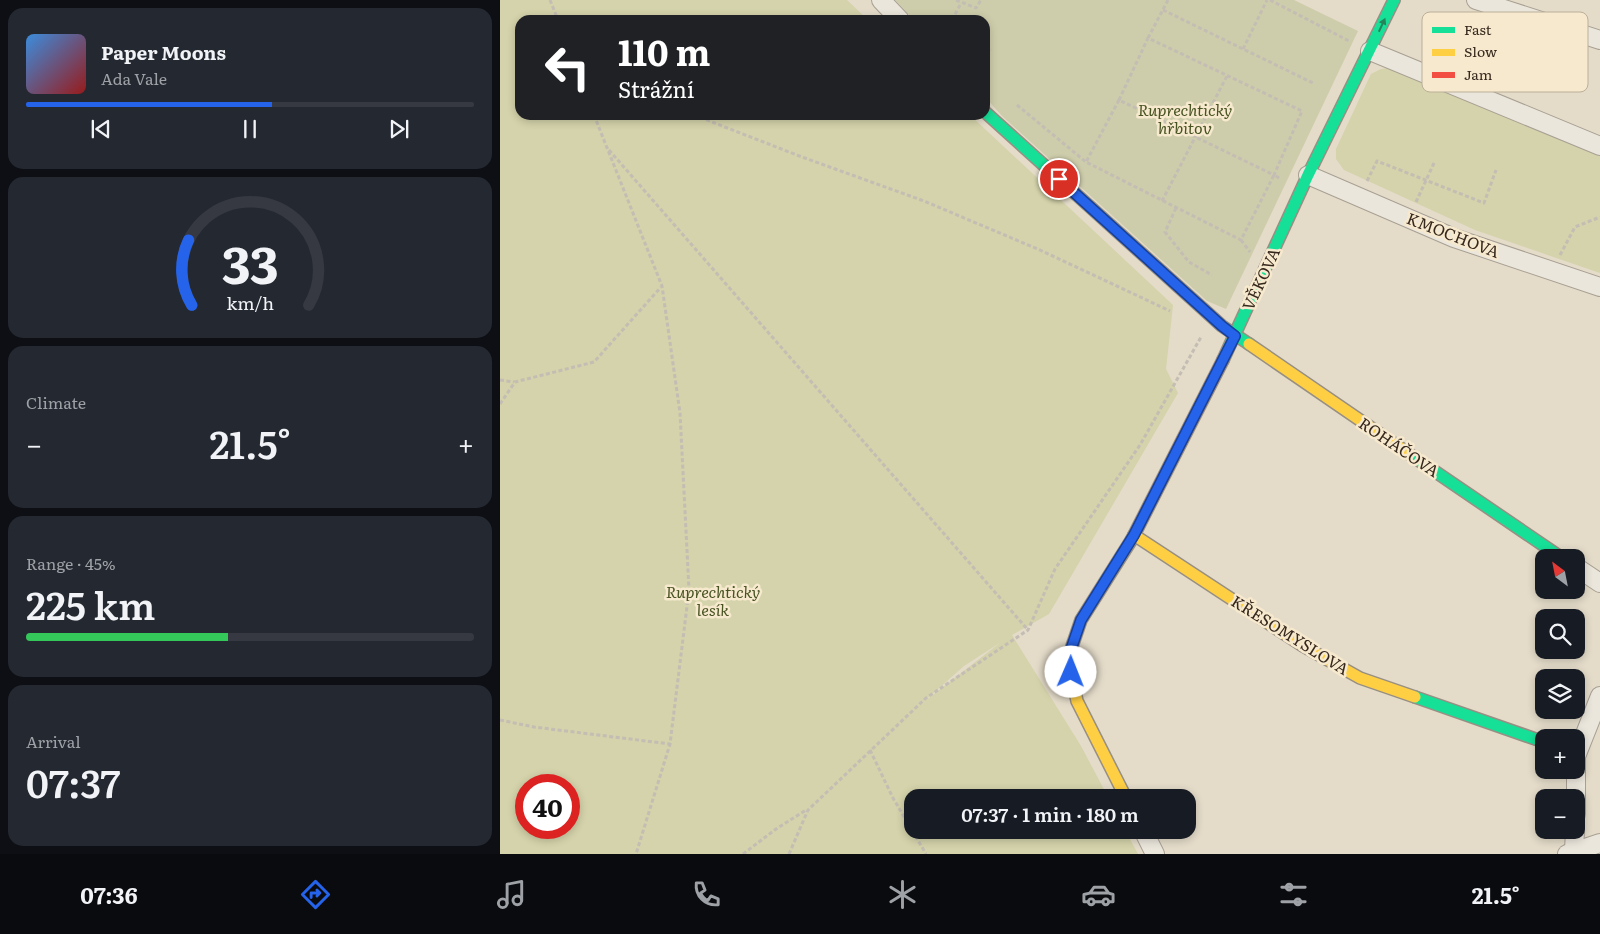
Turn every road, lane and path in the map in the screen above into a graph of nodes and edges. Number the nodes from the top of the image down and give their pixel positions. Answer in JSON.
{"nodes":[{"id":1,"x":550,"y":0,"type":"edge"},
{"id":2,"x":881,"y":0,"type":"edge"},
{"id":3,"x":956,"y":0,"type":"edge"},
{"id":4,"x":981,"y":0,"type":"edge"},
{"id":5,"x":1168,"y":0,"type":"edge"},
{"id":6,"x":1268,"y":0,"type":"edge"},
{"id":7,"x":1394,"y":0,"type":"edge"},
{"id":8,"x":1476,"y":0,"type":"edge"},
{"id":9,"x":961,"y":3,"type":"junction"},
{"id":10,"x":1163,"y":10,"type":"junction"},
{"id":11,"x":1513,"y":12,"type":"edge"},
{"id":12,"x":556,"y":15,"type":"edge"},
{"id":13,"x":895,"y":15,"type":"edge"},
{"id":14,"x":955,"y":15,"type":"edge"},
{"id":15,"x":1588,"y":36,"type":"edge"},
{"id":16,"x":1148,"y":38,"type":"junction"},
{"id":17,"x":1600,"y":40,"type":"edge"},
{"id":18,"x":1243,"y":49,"type":"junction"},
{"id":19,"x":1370,"y":51,"type":"junction"},
{"id":20,"x":1422,"y":72,"type":"edge"},
{"id":21,"x":1228,"y":74,"type":"junction"},
{"id":22,"x":1315,"y":84,"type":"dead end"},
{"id":23,"x":1469,"y":92,"type":"edge"},
{"id":24,"x":1119,"y":100,"type":"junction"},
{"id":25,"x":1017,"y":105,"type":"dead end"},
{"id":26,"x":990,"y":117,"type":"edge"},
{"id":27,"x":596,"y":120,"type":"edge"},
{"id":28,"x":707,"y":120,"type":"edge"},
{"id":29,"x":1194,"y":137,"type":"junction"},
{"id":30,"x":1600,"y":146,"type":"edge"},
{"id":31,"x":607,"y":148,"type":"junction"},
{"id":32,"x":1086,"y":162,"type":"junction"},
{"id":33,"x":1434,"y":163,"type":"dead end"},
{"id":34,"x":1496,"y":170,"type":"dead end"},
{"id":35,"x":1274,"y":175,"type":"junction"},
{"id":36,"x":1426,"y":180,"type":"junction"},
{"id":37,"x":1305,"y":182,"type":"junction"},
{"id":38,"x":1359,"y":197,"type":"junction"},
{"id":39,"x":1162,"y":201,"type":"junction"},
{"id":40,"x":1176,"y":208,"type":"junction"},
{"id":41,"x":1600,"y":217,"type":"edge"},
{"id":42,"x":1408,"y":219,"type":"junction"},
{"id":43,"x":1551,"y":271,"type":"junction"},
{"id":44,"x":1212,"y":274,"type":"dead end"},
{"id":45,"x":662,"y":286,"type":"junction"},
{"id":46,"x":1600,"y":286,"type":"edge"},
{"id":47,"x":1170,"y":311,"type":"dead end"},
{"id":48,"x":1222,"y":326,"type":"junction"},
{"id":49,"x":1235,"y":336,"type":"junction"},
{"id":50,"x":500,"y":380,"type":"edge"},
{"id":51,"x":515,"y":382,"type":"junction"},
{"id":52,"x":500,"y":404,"type":"edge"},
{"id":53,"x":1134,"y":535,"type":"junction"},
{"id":54,"x":1549,"y":549,"type":"edge"},
{"id":55,"x":1585,"y":573,"type":"edge"},
{"id":56,"x":1600,"y":583,"type":"edge"},
{"id":57,"x":1028,"y":630,"type":"junction"},
{"id":58,"x":1600,"y":696,"type":"edge"},
{"id":59,"x":500,"y":720,"type":"edge"},
{"id":60,"x":1585,"y":732,"type":"edge"},
{"id":61,"x":1535,"y":739,"type":"edge"},
{"id":62,"x":670,"y":744,"type":"junction"},
{"id":63,"x":870,"y":750,"type":"junction"},
{"id":64,"x":1121,"y":789,"type":"edge"},
{"id":65,"x":808,"y":810,"type":"junction"},
{"id":66,"x":1148,"y":839,"type":"edge"},
{"id":67,"x":1574,"y":839,"type":"edge"},
{"id":68,"x":1600,"y":843,"type":"edge"},
{"id":69,"x":1571,"y":853,"type":"edge"},
{"id":70,"x":636,"y":854,"type":"edge"},
{"id":71,"x":743,"y":854,"type":"edge"},
{"id":72,"x":789,"y":854,"type":"edge"},
{"id":73,"x":926,"y":854,"type":"edge"},
{"id":74,"x":1155,"y":854,"type":"edge"}],
"edges":[{"from":1,"to":12,"type":"path"},
{"from":2,"to":13,"type":"street"},
{"from":3,"to":9,"type":"path"},
{"from":4,"to":9,"type":"path"},
{"from":5,"to":10,"type":"path"},
{"from":6,"to":18,"type":"path"},
{"from":6,"to":19,"type":"path"},
{"from":19,"to":7,"type":"street","name":"VĚKOVA","one_way":true},
{"from":8,"to":11,"type":"street"},
{"from":9,"to":14,"type":"path"},
{"from":10,"to":16,"type":"path"},
{"from":10,"to":18,"type":"path"},
{"from":15,"to":17,"type":"street"},
{"from":16,"to":21,"type":"path"},
{"from":16,"to":24,"type":"path"},
{"from":18,"to":22,"type":"path"},
{"from":19,"to":20,"type":"street"},
{"from":19,"to":37,"type":"street","name":"VĚKOVA"},
{"from":21,"to":29,"type":"path"},
{"from":21,"to":35,"type":"path"},
{"from":23,"to":30,"type":"street"},
{"from":24,"to":29,"type":"path"},
{"from":24,"to":32,"type":"path"},
{"from":25,"to":32,"type":"path"},
{"from":26,"to":48,"type":"street","name":"ROHÁČOVA"},
{"from":27,"to":31,"type":"path"},
{"from":28,"to":47,"type":"path"},
{"from":29,"to":35,"type":"path"},
{"from":29,"to":39,"type":"path"},
{"from":31,"to":45,"type":"path"},
{"from":31,"to":57,"type":"path"},
{"from":32,"to":39,"type":"path"},
{"from":33,"to":36,"type":"path"},
{"from":34,"to":36,"type":"path"},
{"from":35,"to":37,"type":"path"},
{"from":35,"to":40,"type":"path"},
{"from":36,"to":38,"type":"path"},
{"from":36,"to":42,"type":"path"},
{"from":37,"to":38,"type":"street","name":"KMOCHOVA"},
{"from":37,"to":49,"type":"street","name":"VĚKOVA"},
{"from":38,"to":42,"type":"street","name":"KMOCHOVA"},
{"from":39,"to":40,"type":"path"},
{"from":40,"to":44,"type":"path"},
{"from":41,"to":43,"type":"path"},
{"from":42,"to":43,"type":"street","name":"KMOCHOVA"},
{"from":43,"to":46,"type":"street","name":"KMOCHOVA"},
{"from":45,"to":51,"type":"path"},
{"from":45,"to":62,"type":"path"},
{"from":48,"to":49,"type":"street","name":"ROHÁČOVA"},
{"from":48,"to":57,"type":"path"},
{"from":49,"to":53,"type":"street","name":"VĚKOVA"},
{"from":49,"to":54,"type":"street","name":"ROHÁČOVA"},
{"from":50,"to":51,"type":"path"},
{"from":51,"to":52,"type":"path"},
{"from":53,"to":61,"type":"street","name":"KŘESOMYSLOVA"},
{"from":53,"to":64,"type":"street","name":"VĚKOVA"},
{"from":55,"to":56,"type":"street"},
{"from":57,"to":63,"type":"path"},
{"from":58,"to":60,"type":"street"},
{"from":59,"to":62,"type":"path"},
{"from":62,"to":70,"type":"path"},
{"from":63,"to":65,"type":"path"},
{"from":63,"to":73,"type":"path"},
{"from":65,"to":71,"type":"path"},
{"from":65,"to":72,"type":"path"},
{"from":66,"to":74,"type":"street"},
{"from":67,"to":69,"type":"street"},
{"from":68,"to":69,"type":"street"}]}
